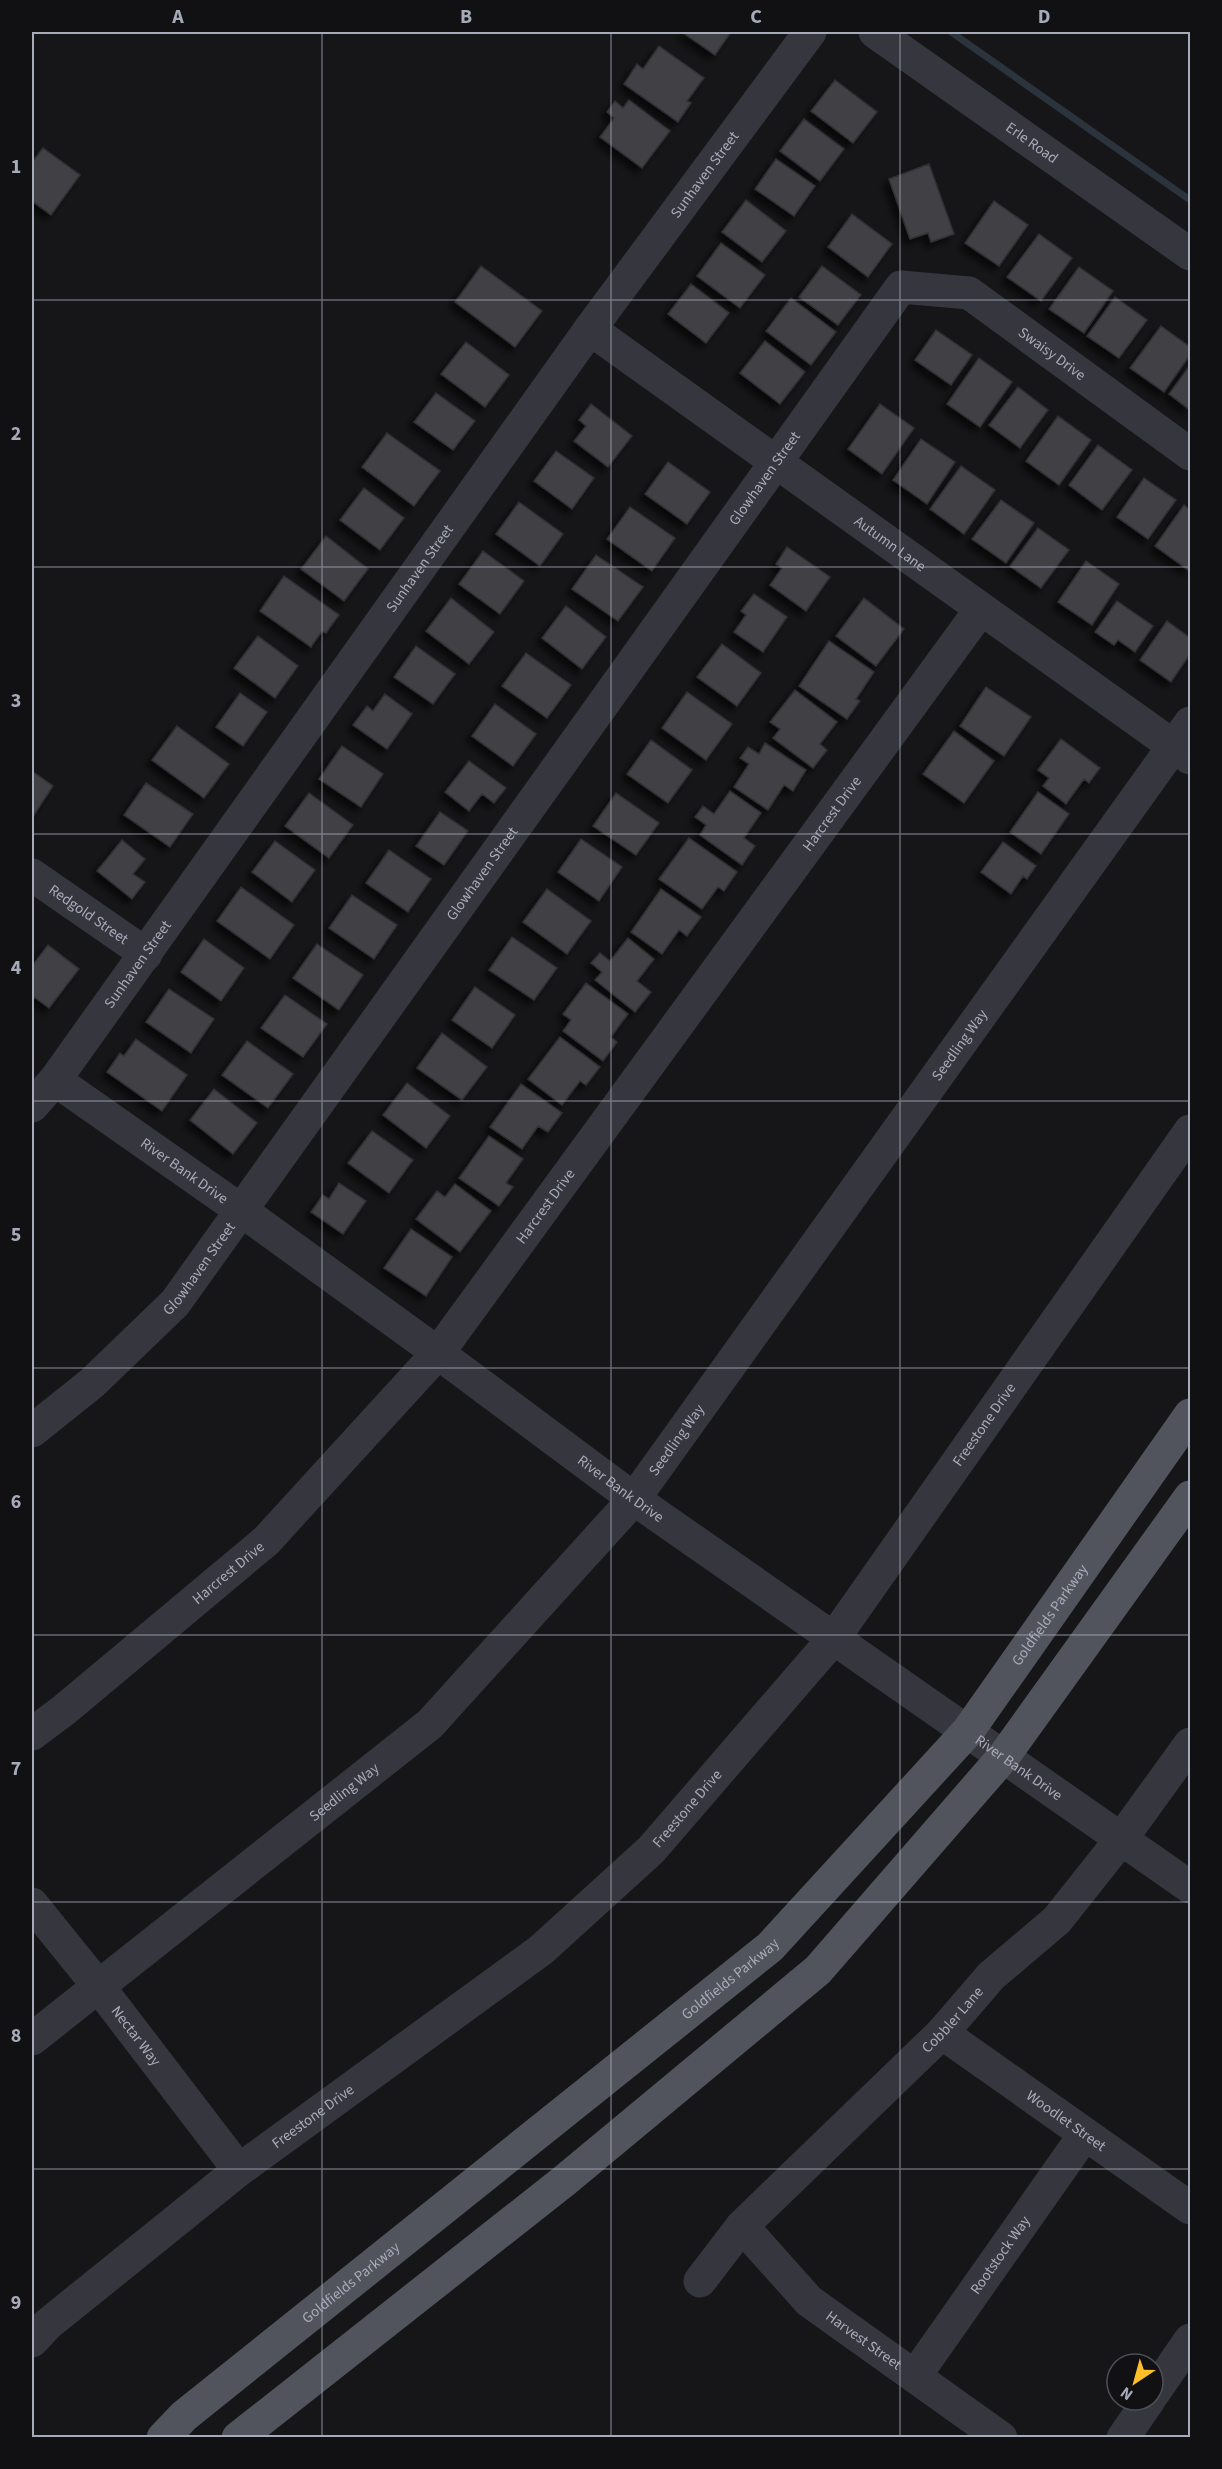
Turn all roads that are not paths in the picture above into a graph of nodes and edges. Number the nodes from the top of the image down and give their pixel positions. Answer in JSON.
{"nodes":[{"id":1,"x":810,"y":32,"type":"edge"},
{"id":2,"x":875,"y":32,"type":"edge"},
{"id":3,"x":1191,"y":254,"type":"edge"},
{"id":4,"x":901,"y":287,"type":"joint"},
{"id":5,"x":590,"y":329,"type":"junction"},
{"id":6,"x":1191,"y":454,"type":"edge"},
{"id":7,"x":776,"y":462,"type":"junction"},
{"id":8,"x":981,"y":609,"type":"junction"},
{"id":9,"x":1185,"y":742,"type":"edge"},
{"id":10,"x":32,"y":875,"type":"edge"},
{"id":11,"x":146,"y":954,"type":"junction"},
{"id":12,"x":56,"y":1080,"type":"junction"},
{"id":13,"x":32,"y":1106,"type":"edge"},
{"id":14,"x":1191,"y":1131,"type":"edge"},
{"id":15,"x":242,"y":1211,"type":"junction"},
{"id":16,"x":438,"y":1353,"type":"junction"},
{"id":17,"x":1191,"y":1415,"type":"edge"},
{"id":18,"x":32,"y":1431,"type":"edge"},
{"id":19,"x":1191,"y":1497,"type":"edge"},
{"id":20,"x":634,"y":1499,"type":"junction"},
{"id":21,"x":834,"y":1638,"type":"junction"},
{"id":22,"x":968,"y":1731,"type":"junction"},
{"id":23,"x":32,"y":1734,"type":"edge"},
{"id":24,"x":1191,"y":1744,"type":"edge"},
{"id":25,"x":1004,"y":1756,"type":"junction"},
{"id":26,"x":1122,"y":1838,"type":"junction"},
{"id":27,"x":1191,"y":1887,"type":"edge"},
{"id":28,"x":32,"y":1904,"type":"edge"},
{"id":29,"x":99,"y":1987,"type":"junction"},
{"id":30,"x":942,"y":2032,"type":"junction"},
{"id":31,"x":32,"y":2039,"type":"edge"},
{"id":32,"x":1085,"y":2134,"type":"junction"},
{"id":33,"x":238,"y":2170,"type":"junction"},
{"id":34,"x":1191,"y":2208,"type":"edge"},
{"id":35,"x":742,"y":2226,"type":"junction"},
{"id":36,"x":700,"y":2281,"type":"dead end"},
{"id":37,"x":1191,"y":2340,"type":"edge"},
{"id":38,"x":32,"y":2341,"type":"edge"},
{"id":39,"x":915,"y":2376,"type":"junction"},
{"id":40,"x":1165,"y":2377,"type":"edge"},
{"id":41,"x":1141,"y":2412,"type":"edge"},
{"id":42,"x":163,"y":2438,"type":"edge"},
{"id":43,"x":238,"y":2438,"type":"edge"},
{"id":44,"x":1002,"y":2438,"type":"edge"},
{"id":45,"x":1123,"y":2438,"type":"edge"}],
"edges":[{"from":1,"to":5,"type":"street","name":"Sunhaven Street"},
{"from":2,"to":3,"type":"street","name":"Erle Road"},
{"from":4,"to":6,"type":"street","name":"Swaisy Drive"},
{"from":4,"to":7,"type":"street","name":"Glowhaven Street"},
{"from":5,"to":7,"type":"street","name":"Autumn Lane"},
{"from":5,"to":11,"type":"street","name":"Sunhaven Street"},
{"from":7,"to":8,"type":"street","name":"Autumn Lane"},
{"from":7,"to":15,"type":"street","name":"Glowhaven Street"},
{"from":8,"to":9,"type":"street","name":"Autumn Lane"},
{"from":8,"to":16,"type":"street","name":"Harcrest Drive"},
{"from":9,"to":20,"type":"street","name":"Seedling Way"},
{"from":10,"to":11,"type":"street","name":"Redgold Street"},
{"from":11,"to":12,"type":"street","name":"Sunhaven Street"},
{"from":12,"to":13,"type":"street","name":"Sunhaven Street"},
{"from":12,"to":15,"type":"street","name":"River Bank Drive"},
{"from":14,"to":21,"type":"street","name":"Freestone Drive"},
{"from":15,"to":16,"type":"street","name":"River Bank Drive"},
{"from":15,"to":18,"type":"street","name":"Glowhaven Street"},
{"from":16,"to":20,"type":"street","name":"River Bank Drive"},
{"from":16,"to":23,"type":"street","name":"Harcrest Drive"},
{"from":17,"to":22,"type":"main road","name":"Goldfields Parkway"},
{"from":19,"to":25,"type":"main road"},
{"from":20,"to":21,"type":"street","name":"River Bank Drive"},
{"from":20,"to":29,"type":"street","name":"Seedling Way"},
{"from":21,"to":22,"type":"street","name":"River Bank Drive"},
{"from":21,"to":33,"type":"street","name":"Freestone Drive"},
{"from":22,"to":25,"type":"street","name":"River Bank Drive"},
{"from":22,"to":42,"type":"main road","name":"Goldfields Parkway"},
{"from":24,"to":26,"type":"street","name":"Cobbler Lane"},
{"from":25,"to":26,"type":"street","name":"River Bank Drive"},
{"from":25,"to":43,"type":"main road"},
{"from":26,"to":27,"type":"street","name":"River Bank Drive"},
{"from":26,"to":30,"type":"street","name":"Cobbler Lane"},
{"from":28,"to":29,"type":"street","name":"Nectar Way"},
{"from":29,"to":31,"type":"street","name":"Seedling Way"},
{"from":29,"to":33,"type":"street","name":"Nectar Way"},
{"from":30,"to":32,"type":"street","name":"Woodlet Street"},
{"from":30,"to":35,"type":"street","name":"Cobbler Lane"},
{"from":32,"to":34,"type":"street","name":"Woodlet Street"},
{"from":32,"to":39,"type":"street","name":"Rootstock Way"},
{"from":33,"to":38,"type":"street","name":"Freestone Drive"},
{"from":35,"to":36,"type":"street","name":"Cobbler Lane"},
{"from":35,"to":39,"type":"street","name":"Harvest Street"},
{"from":37,"to":40,"type":"street"},
{"from":39,"to":44,"type":"street","name":"Harvest Street"},
{"from":41,"to":45,"type":"street"}]}
